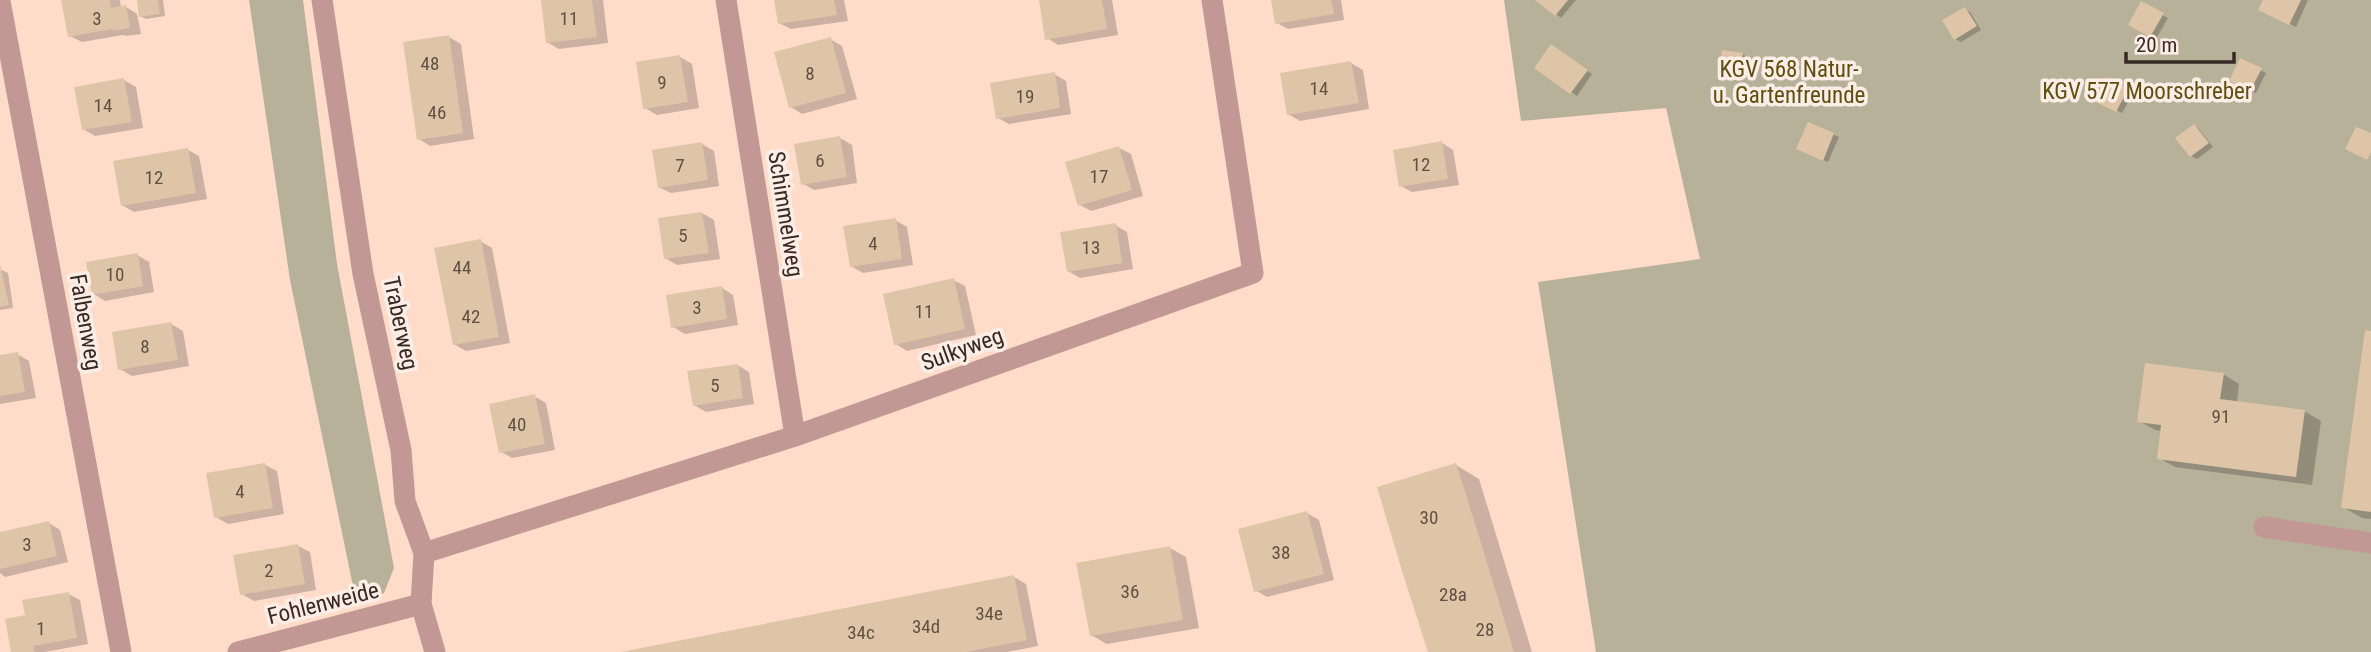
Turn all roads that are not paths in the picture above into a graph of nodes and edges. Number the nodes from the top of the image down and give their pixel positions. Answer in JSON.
{"nodes":[{"id":1,"x":322,"y":0,"type":"edge"},
{"id":2,"x":726,"y":0,"type":"edge"},
{"id":3,"x":1212,"y":0,"type":"edge"},
{"id":4,"x":0,"y":1,"type":"edge"},
{"id":5,"x":795,"y":436,"type":"junction"},
{"id":6,"x":2264,"y":527,"type":"dead end"},
{"id":7,"x":2371,"y":543,"type":"edge"},
{"id":8,"x":424,"y":553,"type":"junction"},
{"id":9,"x":421,"y":604,"type":"junction"},
{"id":10,"x":121,"y":652,"type":"edge"},
{"id":11,"x":238,"y":652,"type":"edge"},
{"id":12,"x":435,"y":652,"type":"edge"}],
"edges":[{"from":1,"to":8,"type":"street","name":"Traberweg"},
{"from":2,"to":5,"type":"street","name":"Schimmelweg"},
{"from":3,"to":5,"type":"street","name":"Sulkyweg"},
{"from":4,"to":10,"type":"street","name":"Falbenweg"},
{"from":5,"to":8,"type":"street","name":"Sulkyweg"},
{"from":6,"to":7,"type":"street"},
{"from":8,"to":9,"type":"street","name":"Traberweg"},
{"from":9,"to":11,"type":"street","name":"Fohlenweide"},
{"from":9,"to":12,"type":"street","name":"Traberweg"}]}
